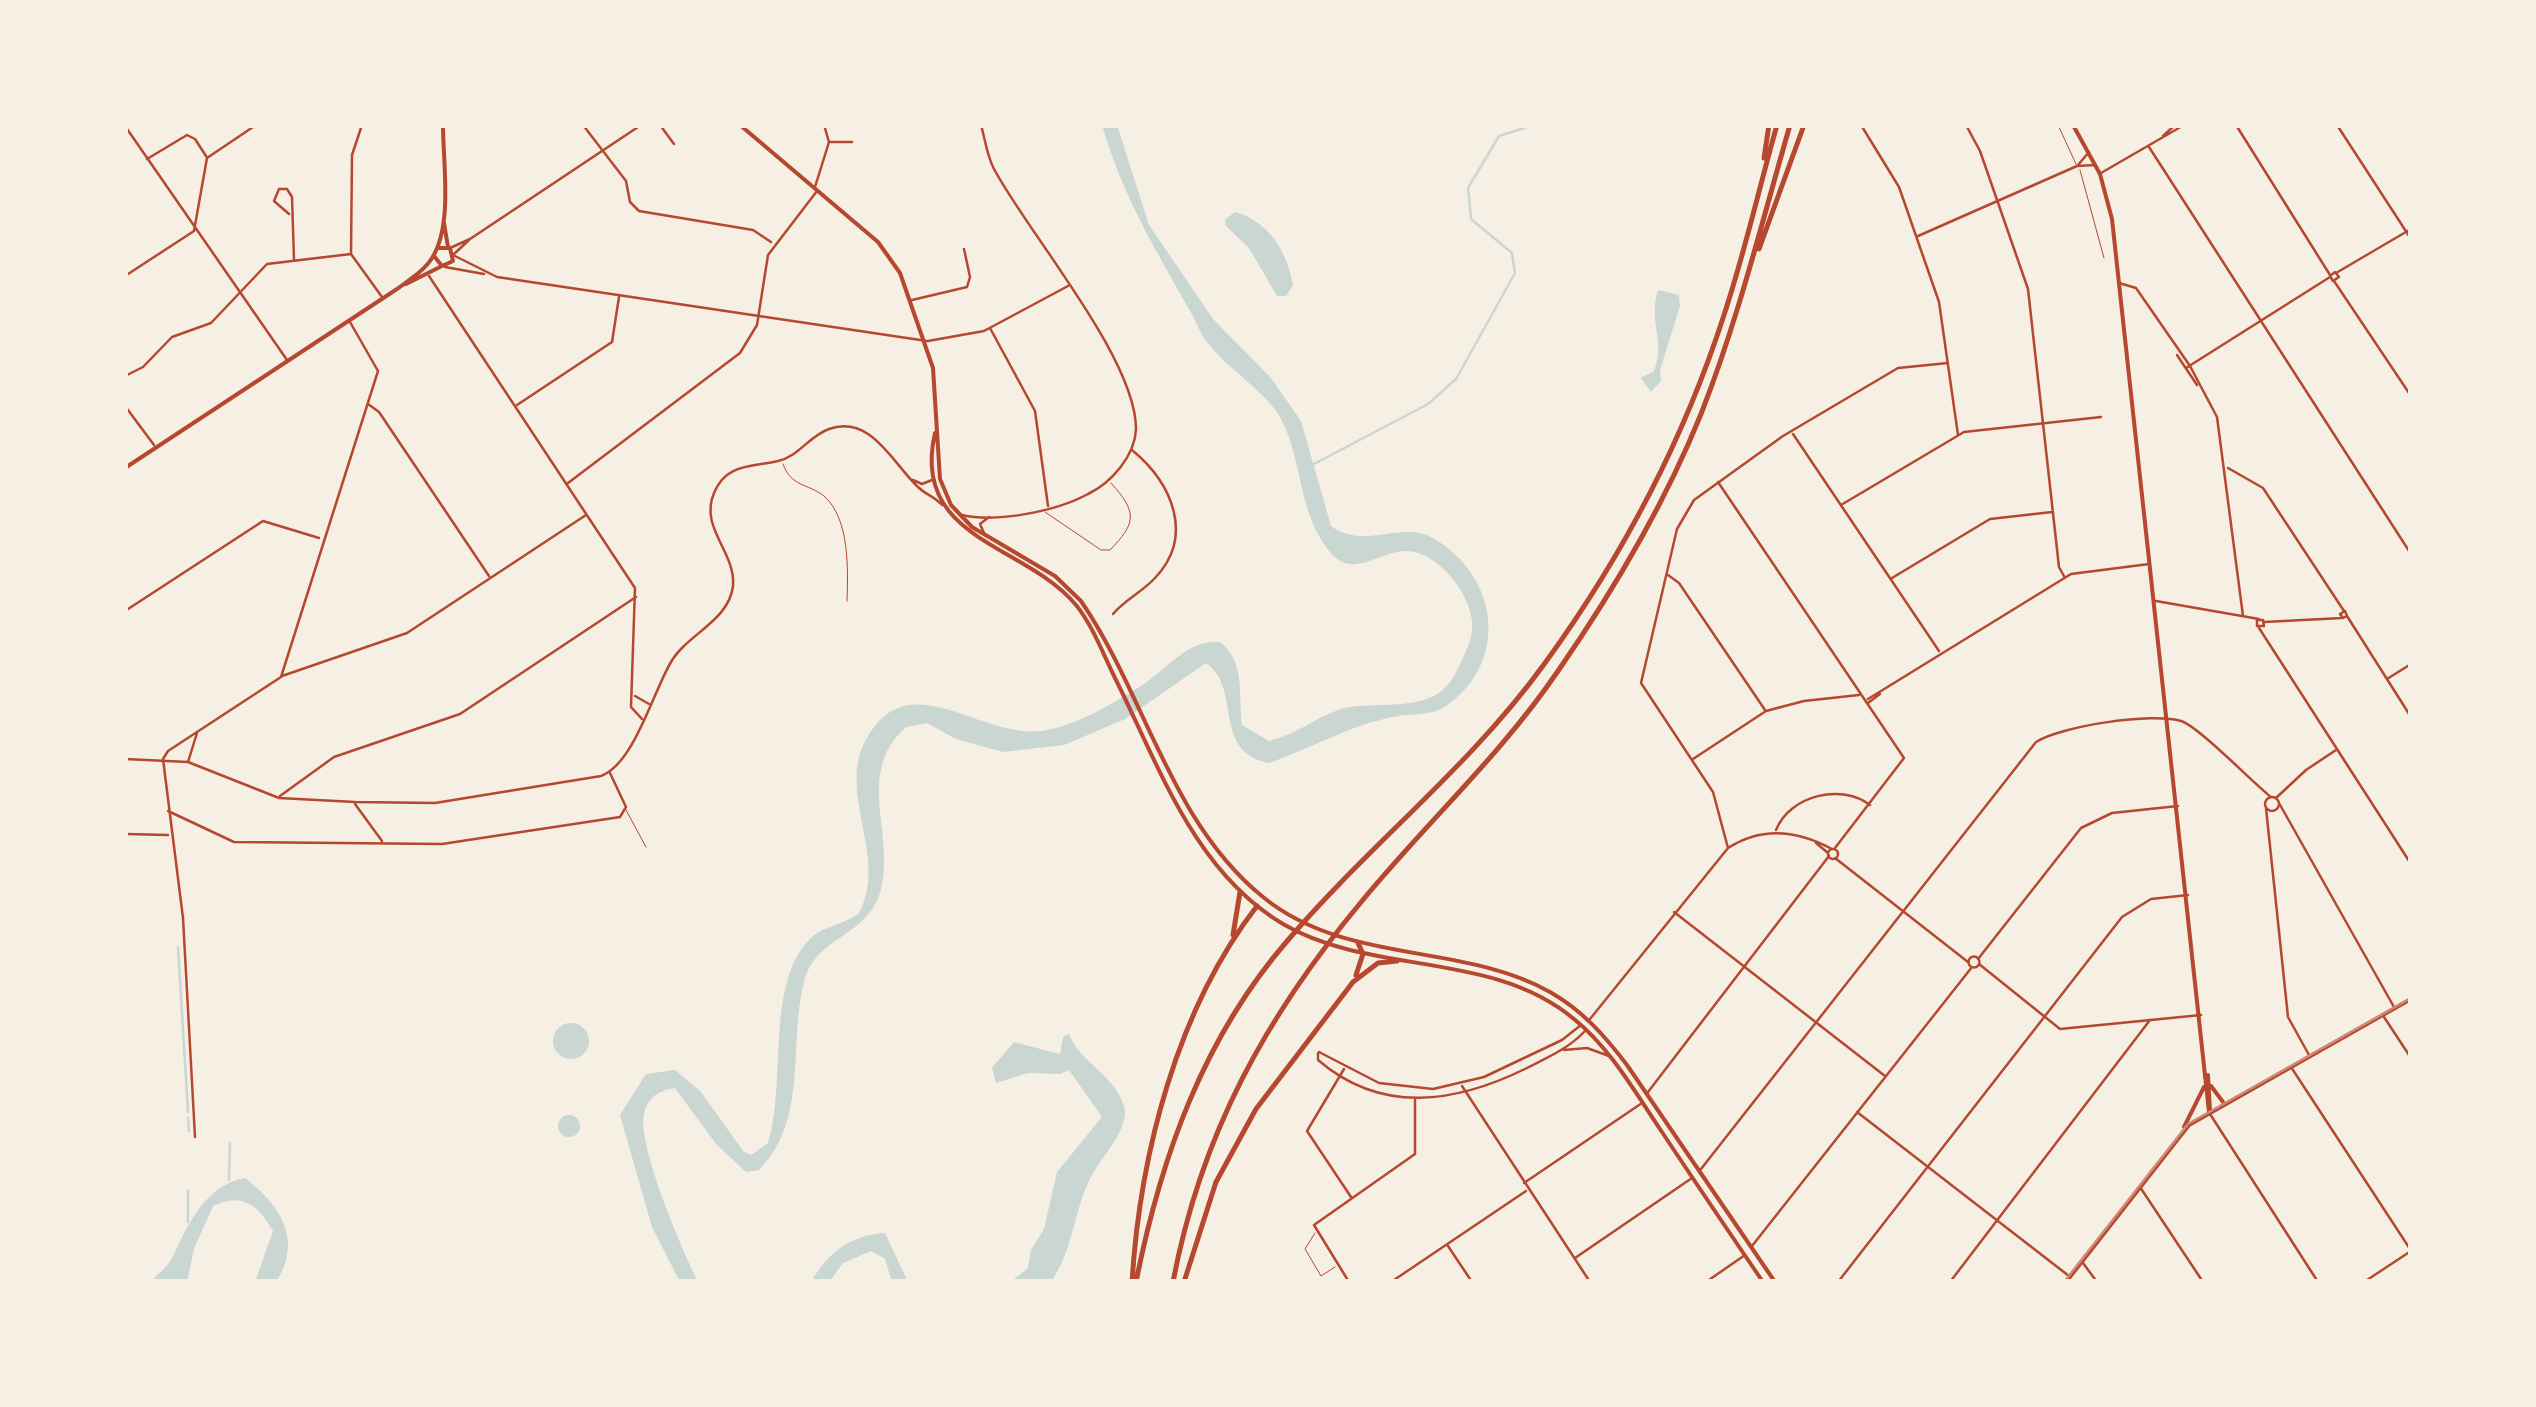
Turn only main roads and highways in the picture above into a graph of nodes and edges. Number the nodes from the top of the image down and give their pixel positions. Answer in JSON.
{"nodes":[{"id":1,"x":443,"y":125,"type":"edge"},
{"id":2,"x":740,"y":125,"type":"edge"},
{"id":3,"x":1769,"y":125,"type":"edge"},
{"id":4,"x":1777,"y":125,"type":"edge"},
{"id":5,"x":1790,"y":125,"type":"edge"},
{"id":6,"x":1804,"y":125,"type":"edge"},
{"id":7,"x":2073,"y":125,"type":"edge"},
{"id":8,"x":1762,"y":176,"type":"junction"},
{"id":9,"x":443,"y":218,"type":"junction"},
{"id":10,"x":449,"y":247,"type":"junction"},
{"id":11,"x":438,"y":248,"type":"junction"},
{"id":12,"x":434,"y":256,"type":"junction"},
{"id":13,"x":444,"y":266,"type":"junction"},
{"id":14,"x":1745,"y":286,"type":"junction"},
{"id":15,"x":397,"y":289,"type":"junction"},
{"id":16,"x":936,"y":429,"type":"junction"},
{"id":17,"x":125,"y":468,"type":"edge"},
{"id":18,"x":1219,"y":852,"type":"junction"},
{"id":19,"x":1213,"y":862,"type":"junction"},
{"id":20,"x":1240,"y":892,"type":"junction"},
{"id":21,"x":1265,"y":899,"type":"junction"},
{"id":22,"x":1258,"y":907,"type":"junction"},
{"id":23,"x":1358,"y":942,"type":"junction"},
{"id":24,"x":1230,"y":943,"type":"junction"},
{"id":25,"x":1363,"y":954,"type":"junction"},
{"id":26,"x":1398,"y":962,"type":"junction"},
{"id":27,"x":1353,"y":982,"type":"junction"},
{"id":28,"x":2411,"y":1000,"type":"edge"},
{"id":29,"x":1589,"y":1020,"type":"junction"},
{"id":30,"x":1580,"y":1025,"type":"junction"},
{"id":31,"x":1586,"y":1030,"type":"junction"},
{"id":32,"x":2208,"y":1079,"type":"junction"},
{"id":33,"x":2227,"y":1103,"type":"junction"},
{"id":34,"x":2209,"y":1112,"type":"junction"},
{"id":35,"x":1673,"y":1132,"type":"junction"},
{"id":36,"x":2178,"y":1136,"type":"junction"},
{"id":37,"x":1666,"y":1138,"type":"junction"},
{"id":38,"x":2068,"y":1279,"type":"edge"},
{"id":39,"x":1134,"y":1282,"type":"edge"},
{"id":40,"x":1173,"y":1282,"type":"edge"},
{"id":41,"x":1184,"y":1282,"type":"edge"},
{"id":42,"x":1763,"y":1282,"type":"edge"},
{"id":43,"x":1774,"y":1282,"type":"edge"}],
"edges":[{"from":1,"to":9,"type":"main road"},
{"from":2,"to":16,"type":"main road"},
{"from":3,"to":8,"type":"highway"},
{"from":4,"to":8,"type":"highway"},
{"from":5,"to":14,"type":"highway"},
{"from":6,"to":14,"type":"highway"},
{"from":7,"to":32,"type":"main road"},
{"from":8,"to":39,"type":"highway"},
{"from":9,"to":10,"type":"main road"},
{"from":9,"to":11,"type":"main road"},
{"from":10,"to":11,"type":"main road"},
{"from":10,"to":13,"type":"main road"},
{"from":11,"to":12,"type":"main road"},
{"from":12,"to":13,"type":"main road"},
{"from":12,"to":15,"type":"main road"},
{"from":13,"to":15,"type":"main road"},
{"from":14,"to":40,"type":"highway"},
{"from":15,"to":17,"type":"main road"},
{"from":16,"to":18,"type":"main road"},
{"from":16,"to":19,"type":"main road"},
{"from":18,"to":19,"type":"main road"},
{"from":18,"to":21,"type":"main road"},
{"from":19,"to":20,"type":"main road"},
{"from":20,"to":22,"type":"main road"},
{"from":20,"to":24,"type":"highway"},
{"from":21,"to":22,"type":"main road"},
{"from":21,"to":23,"type":"main road"},
{"from":22,"to":24,"type":"highway"},
{"from":22,"to":25,"type":"main road"},
{"from":23,"to":25,"type":"highway"},
{"from":23,"to":29,"type":"main road"},
{"from":24,"to":39,"type":"highway"},
{"from":25,"to":26,"type":"main road"},
{"from":25,"to":27,"type":"highway"},
{"from":26,"to":27,"type":"highway"},
{"from":26,"to":30,"type":"main road"},
{"from":27,"to":41,"type":"highway"},
{"from":28,"to":33,"type":"main road"},
{"from":29,"to":30,"type":"main road"},
{"from":29,"to":31,"type":"main road"},
{"from":29,"to":35,"type":"main road"},
{"from":30,"to":31,"type":"main road"},
{"from":31,"to":37,"type":"main road"},
{"from":32,"to":33,"type":"main road"},
{"from":32,"to":34,"type":"main road"},
{"from":32,"to":36,"type":"main road"},
{"from":33,"to":34,"type":"main road"},
{"from":34,"to":36,"type":"main road"},
{"from":35,"to":37,"type":"main road"},
{"from":35,"to":43,"type":"main road"},
{"from":36,"to":38,"type":"main road"},
{"from":37,"to":42,"type":"main road"}]}
